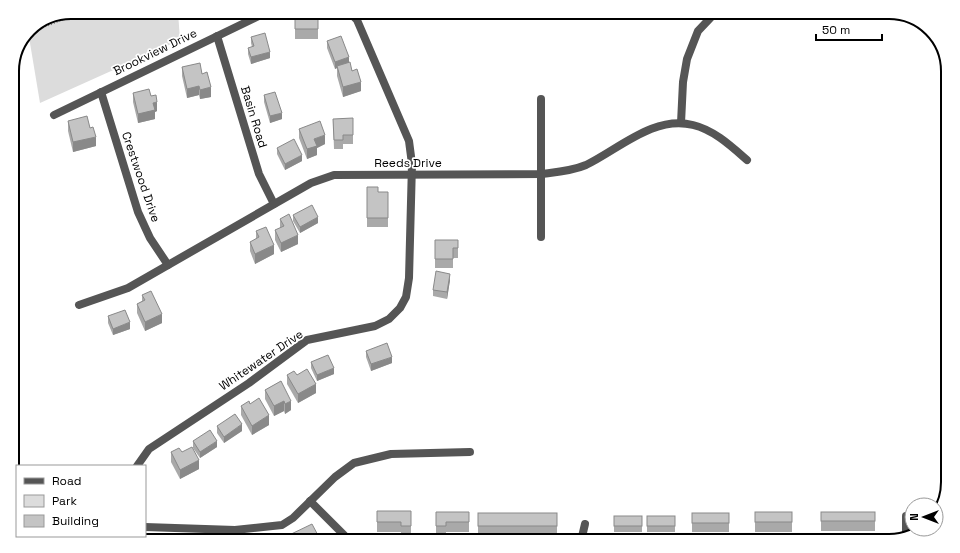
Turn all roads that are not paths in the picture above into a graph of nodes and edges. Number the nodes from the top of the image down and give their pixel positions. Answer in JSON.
{"nodes":[{"id":1,"x":252,"y":19,"type":"edge"},
{"id":2,"x":356,"y":19,"type":"edge"},
{"id":3,"x":709,"y":19,"type":"edge"},
{"id":4,"x":217,"y":36,"type":"junction"},
{"id":5,"x":101,"y":92,"type":"junction"},
{"id":6,"x":541,"y":99,"type":"dead end"},
{"id":7,"x":54,"y":115,"type":"dead end"},
{"id":8,"x":681,"y":123,"type":"junction"},
{"id":9,"x":746,"y":160,"type":"dead end"},
{"id":10,"x":541,"y":174,"type":"junction"},
{"id":11,"x":412,"y":175,"type":"junction"},
{"id":12,"x":274,"y":204,"type":"junction"},
{"id":13,"x":541,"y":237,"type":"dead end"},
{"id":14,"x":168,"y":265,"type":"junction"},
{"id":15,"x":79,"y":305,"type":"dead end"},
{"id":16,"x":470,"y":452,"type":"dead end"},
{"id":17,"x":138,"y":465,"type":"edge"},
{"id":18,"x":310,"y":501,"type":"junction"},
{"id":19,"x":585,"y":524,"type":"dead end"},
{"id":20,"x":146,"y":527,"type":"edge"},
{"id":21,"x":343,"y":534,"type":"edge"},
{"id":22,"x":583,"y":534,"type":"edge"}],
"edges":[{"from":1,"to":4,"type":"street","name":"Brookview Drive"},
{"from":2,"to":11,"type":"street"},
{"from":3,"to":8,"type":"street"},
{"from":4,"to":5,"type":"street","name":"Brookview Drive"},
{"from":4,"to":12,"type":"street","name":"Basin Road"},
{"from":5,"to":7,"type":"street","name":"Brookview Drive"},
{"from":5,"to":14,"type":"street","name":"Crestwood Drive"},
{"from":6,"to":10,"type":"street"},
{"from":8,"to":9,"type":"street","name":"Reeds Drive"},
{"from":8,"to":10,"type":"street","name":"Reeds Drive"},
{"from":10,"to":11,"type":"street","name":"Reeds Drive"},
{"from":10,"to":13,"type":"street"},
{"from":11,"to":12,"type":"street","name":"Reeds Drive"},
{"from":11,"to":17,"type":"street","name":"Whitewater Drive"},
{"from":12,"to":14,"type":"street","name":"Reeds Drive"},
{"from":14,"to":15,"type":"street","name":"Reeds Drive"},
{"from":16,"to":18,"type":"street"},
{"from":18,"to":20,"type":"street"},
{"from":18,"to":21,"type":"street"},
{"from":19,"to":22,"type":"street"}]}
